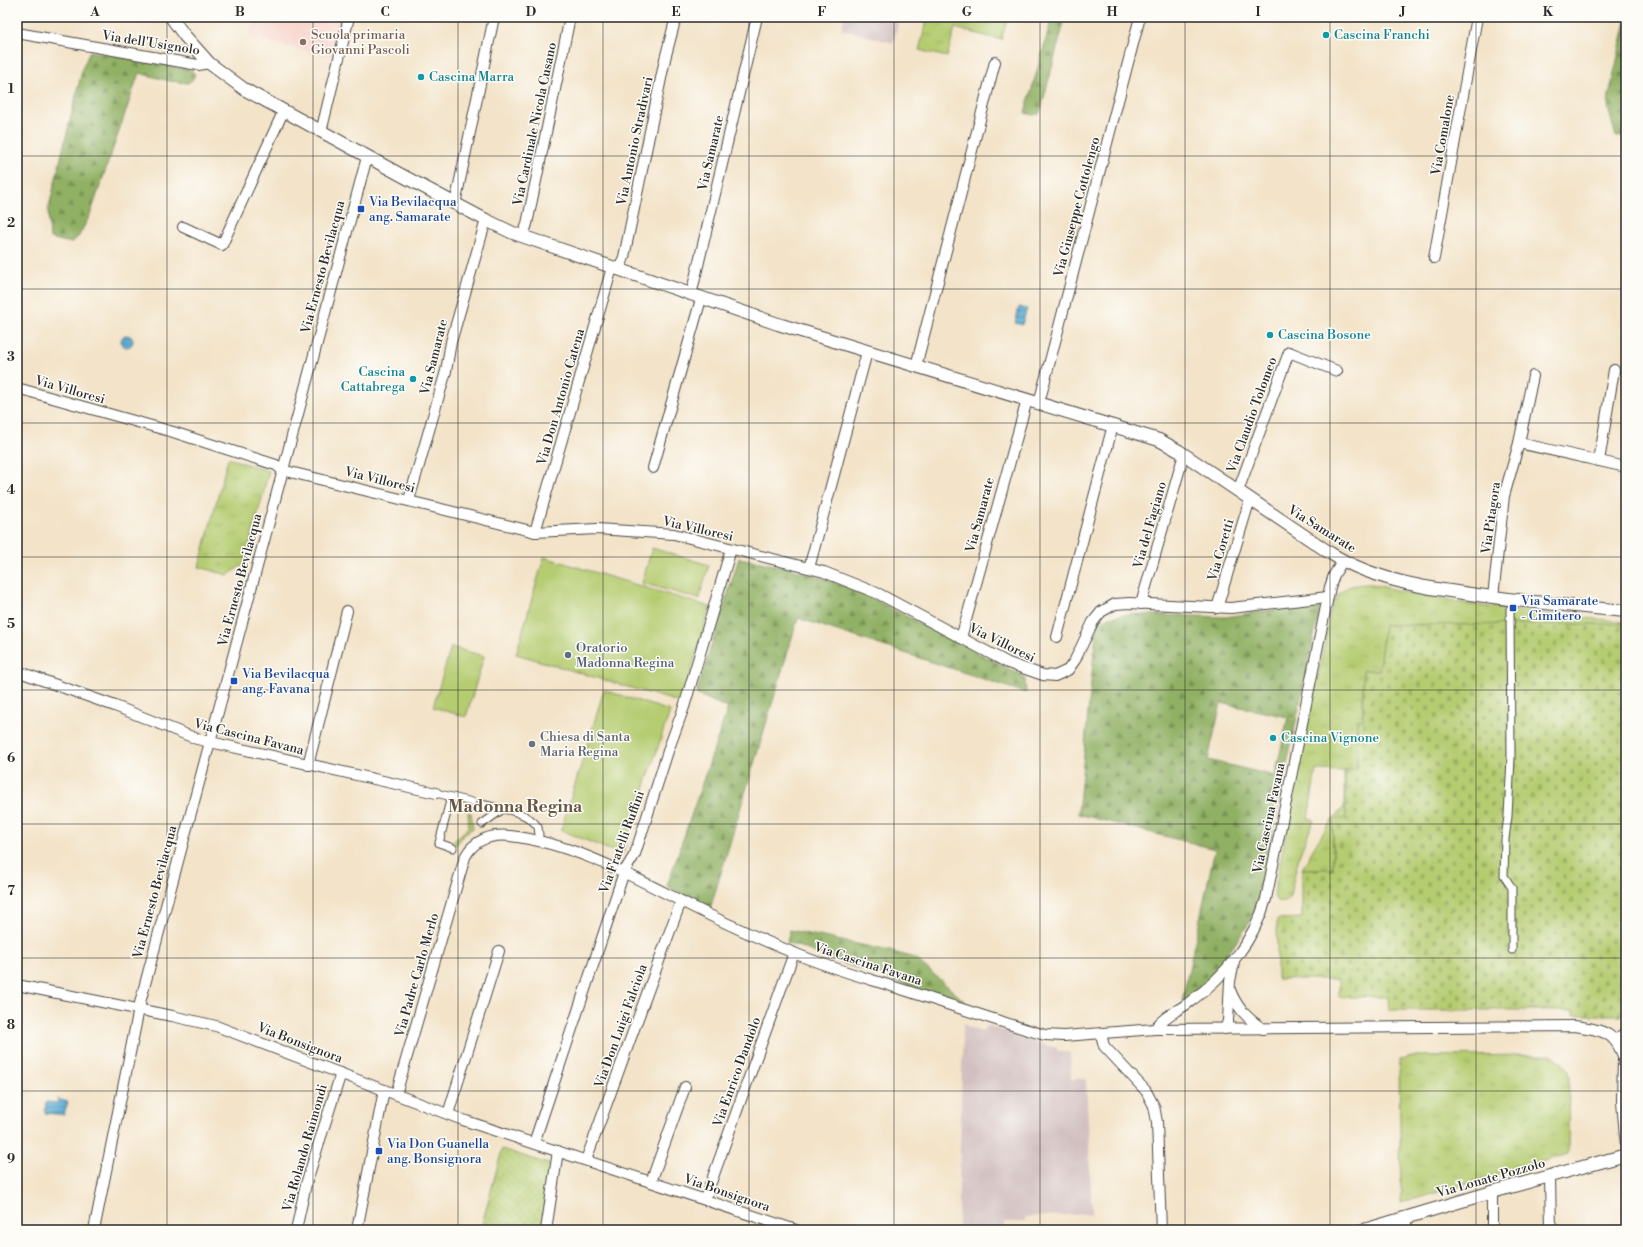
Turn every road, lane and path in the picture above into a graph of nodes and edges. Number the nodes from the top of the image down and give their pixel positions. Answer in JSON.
{"nodes":[{"id":1,"x":171,"y":17,"type":"edge"},
{"id":2,"x":349,"y":17,"type":"edge"},
{"id":3,"x":494,"y":17,"type":"edge"},
{"id":4,"x":570,"y":17,"type":"edge"},
{"id":5,"x":676,"y":17,"type":"edge"},
{"id":6,"x":757,"y":17,"type":"edge"},
{"id":7,"x":1140,"y":17,"type":"edge"},
{"id":8,"x":1478,"y":17,"type":"edge"},
{"id":9,"x":17,"y":33,"type":"edge"},
{"id":10,"x":995,"y":62,"type":"dead end"},
{"id":11,"x":209,"y":63,"type":"junction"},
{"id":12,"x":283,"y":112,"type":"junction"},
{"id":13,"x":321,"y":132,"type":"junction"},
{"id":14,"x":367,"y":157,"type":"junction"},
{"id":15,"x":455,"y":204,"type":"junction"},
{"id":16,"x":486,"y":220,"type":"junction"},
{"id":17,"x":183,"y":227,"type":"dead end"},
{"id":18,"x":523,"y":236,"type":"junction"},
{"id":19,"x":1434,"y":258,"type":"dead end"},
{"id":20,"x":616,"y":269,"type":"junction"},
{"id":21,"x":696,"y":297,"type":"junction"},
{"id":22,"x":867,"y":352,"type":"junction"},
{"id":23,"x":916,"y":366,"type":"junction"},
{"id":24,"x":1614,"y":370,"type":"dead end"},
{"id":25,"x":1337,"y":371,"type":"dead end"},
{"id":26,"x":1533,"y":376,"type":"dead end"},
{"id":27,"x":17,"y":388,"type":"edge"},
{"id":28,"x":1027,"y":400,"type":"junction"},
{"id":29,"x":1039,"y":403,"type":"junction"},
{"id":30,"x":1113,"y":425,"type":"junction"},
{"id":31,"x":1519,"y":443,"type":"junction"},
{"id":32,"x":1184,"y":454,"type":"junction"},
{"id":33,"x":1599,"y":461,"type":"junction"},
{"id":34,"x":1626,"y":467,"type":"edge"},
{"id":35,"x":654,"y":468,"type":"dead end"},
{"id":36,"x":282,"y":470,"type":"junction"},
{"id":37,"x":1238,"y":491,"type":"junction"},
{"id":38,"x":1250,"y":499,"type":"junction"},
{"id":39,"x":408,"y":500,"type":"junction"},
{"id":40,"x":535,"y":532,"type":"junction"},
{"id":41,"x":731,"y":549,"type":"junction"},
{"id":42,"x":1342,"y":560,"type":"junction"},
{"id":43,"x":809,"y":568,"type":"junction"},
{"id":44,"x":1328,"y":597,"type":"junction"},
{"id":45,"x":1493,"y":597,"type":"junction"},
{"id":46,"x":1141,"y":604,"type":"junction"},
{"id":47,"x":1217,"y":608,"type":"junction"},
{"id":48,"x":1510,"y":608,"type":"dead end"},
{"id":49,"x":347,"y":611,"type":"dead end"},
{"id":50,"x":1626,"y":611,"type":"edge"},
{"id":51,"x":1057,"y":637,"type":"dead end"},
{"id":52,"x":961,"y":638,"type":"junction"},
{"id":53,"x":17,"y":671,"type":"edge"},
{"id":54,"x":211,"y":741,"type":"junction"},
{"id":55,"x":308,"y":765,"type":"junction"},
{"id":56,"x":436,"y":793,"type":"joint"},
{"id":57,"x":451,"y":797,"type":"junction"},
{"id":58,"x":472,"y":802,"type":"dead end"},
{"id":59,"x":482,"y":804,"type":"dead end"},
{"id":60,"x":503,"y":809,"type":"junction"},
{"id":61,"x":482,"y":824,"type":"dead end"},
{"id":62,"x":539,"y":835,"type":"dead end"},
{"id":63,"x":454,"y":848,"type":"dead end"},
{"id":64,"x":589,"y":857,"type":"joint"},
{"id":65,"x":624,"y":872,"type":"junction"},
{"id":66,"x":681,"y":901,"type":"junction"},
{"id":67,"x":1512,"y":950,"type":"dead end"},
{"id":68,"x":499,"y":951,"type":"dead end"},
{"id":69,"x":794,"y":953,"type":"junction"},
{"id":70,"x":1236,"y":959,"type":"junction"},
{"id":71,"x":17,"y":986,"type":"edge"},
{"id":72,"x":1229,"y":989,"type":"junction"},
{"id":73,"x":139,"y":1009,"type":"junction"},
{"id":74,"x":1155,"y":1029,"type":"junction"},
{"id":75,"x":1225,"y":1029,"type":"junction"},
{"id":76,"x":1263,"y":1029,"type":"junction"},
{"id":77,"x":1626,"y":1032,"type":"edge"},
{"id":78,"x":1101,"y":1034,"type":"junction"},
{"id":79,"x":1615,"y":1040,"type":"junction"},
{"id":80,"x":1622,"y":1052,"type":"junction"},
{"id":81,"x":1626,"y":1065,"type":"edge"},
{"id":82,"x":341,"y":1073,"type":"junction"},
{"id":83,"x":685,"y":1087,"type":"dead end"},
{"id":84,"x":384,"y":1090,"type":"junction"},
{"id":85,"x":396,"y":1094,"type":"junction"},
{"id":86,"x":448,"y":1114,"type":"junction"},
{"id":87,"x":534,"y":1143,"type":"junction"},
{"id":88,"x":1626,"y":1147,"type":"edge"},
{"id":89,"x":558,"y":1151,"type":"junction"},
{"id":90,"x":1626,"y":1155,"type":"edge"},
{"id":91,"x":586,"y":1160,"type":"junction"},
{"id":92,"x":1550,"y":1176,"type":"junction"},
{"id":93,"x":651,"y":1182,"type":"junction"},
{"id":94,"x":1492,"y":1192,"type":"junction"},
{"id":95,"x":705,"y":1199,"type":"junction"},
{"id":96,"x":1404,"y":1217,"type":"junction"},
{"id":97,"x":94,"y":1230,"type":"edge"},
{"id":98,"x":296,"y":1230,"type":"edge"},
{"id":99,"x":358,"y":1230,"type":"edge"},
{"id":100,"x":546,"y":1230,"type":"edge"},
{"id":101,"x":796,"y":1230,"type":"edge"},
{"id":102,"x":1162,"y":1230,"type":"edge"},
{"id":103,"x":1364,"y":1230,"type":"edge"},
{"id":104,"x":1407,"y":1230,"type":"edge"},
{"id":105,"x":1492,"y":1230,"type":"edge"},
{"id":106,"x":1551,"y":1230,"type":"edge"}],
"edges":[{"from":1,"to":11,"type":"street","name":"Via Samarate"},
{"from":2,"to":13,"type":"street"},
{"from":3,"to":15,"type":"street"},
{"from":4,"to":18,"type":"street","name":"Via Cardinale Nicola Cusano"},
{"from":5,"to":20,"type":"street","name":"Via Antonio Stradivari"},
{"from":6,"to":21,"type":"street","name":"Via Samarate"},
{"from":7,"to":29,"type":"street","name":"Via Giuseppe Cottolengo"},
{"from":8,"to":19,"type":"street","name":"Via Comalone"},
{"from":9,"to":11,"type":"street","name":"Via dell'Usignolo"},
{"from":10,"to":23,"type":"street"},
{"from":11,"to":12,"type":"street","name":"Via Samarate"},
{"from":12,"to":13,"type":"street","name":"Via Samarate"},
{"from":12,"to":17,"type":"street"},
{"from":13,"to":14,"type":"street","name":"Via Samarate"},
{"from":14,"to":15,"type":"street","name":"Via Samarate"},
{"from":14,"to":36,"type":"street","name":"Via Ernesto Bevilacqua"},
{"from":15,"to":16,"type":"street","name":"Via Samarate"},
{"from":16,"to":18,"type":"street","name":"Via Samarate"},
{"from":16,"to":39,"type":"street","name":"Via Samarate"},
{"from":18,"to":20,"type":"street","name":"Via Samarate"},
{"from":20,"to":21,"type":"street","name":"Via Samarate"},
{"from":20,"to":40,"type":"street","name":"Via Don Antonio Catena"},
{"from":21,"to":22,"type":"street","name":"Via Samarate"},
{"from":21,"to":35,"type":"street","name":"Via Samarate"},
{"from":22,"to":23,"type":"street","name":"Via Samarate"},
{"from":22,"to":43,"type":"street"},
{"from":23,"to":28,"type":"street","name":"Via Samarate"},
{"from":24,"to":33,"type":"street"},
{"from":25,"to":37,"type":"street","name":"Via Claudio Tolomeo"},
{"from":26,"to":31,"type":"street","name":"Via Pitagora"},
{"from":27,"to":36,"type":"street","name":"Via Villoresi"},
{"from":28,"to":29,"type":"street","name":"Via Samarate"},
{"from":28,"to":52,"type":"street","name":"Via Samarate"},
{"from":29,"to":30,"type":"street","name":"Via Samarate"},
{"from":30,"to":32,"type":"street","name":"Via Samarate"},
{"from":30,"to":51,"type":"street"},
{"from":31,"to":33,"type":"street"},
{"from":31,"to":45,"type":"street","name":"Via Pitagora"},
{"from":32,"to":37,"type":"street","name":"Via Samarate"},
{"from":32,"to":46,"type":"street","name":"Via del Fagiano"},
{"from":33,"to":34,"type":"street"},
{"from":36,"to":39,"type":"street","name":"Via Villoresi"},
{"from":36,"to":54,"type":"street","name":"Via Ernesto Bevilacqua"},
{"from":37,"to":38,"type":"street","name":"Via Samarate"},
{"from":38,"to":42,"type":"street","name":"Via Samarate"},
{"from":38,"to":47,"type":"street","name":"Via Coretti"},
{"from":39,"to":40,"type":"street","name":"Via Villoresi"},
{"from":40,"to":41,"type":"street","name":"Via Villoresi"},
{"from":41,"to":43,"type":"street","name":"Via Villoresi"},
{"from":41,"to":65,"type":"street","name":"Via Fratelli Ruffini"},
{"from":42,"to":44,"type":"street","name":"Via Cascina Favana"},
{"from":42,"to":45,"type":"street","name":"Via Samarate"},
{"from":43,"to":52,"type":"street","name":"Via Villoresi"},
{"from":44,"to":47,"type":"street","name":"Via Villoresi"},
{"from":44,"to":70,"type":"street","name":"Via Cascina Favana"},
{"from":45,"to":50,"type":"street","name":"Via Samarate"},
{"from":46,"to":47,"type":"street","name":"Via Villoresi"},
{"from":46,"to":52,"type":"street","name":"Via Villoresi"},
{"from":48,"to":67,"type":"street"},
{"from":49,"to":55,"type":"street"},
{"from":53,"to":54,"type":"street","name":"Via Cascina Favana"},
{"from":54,"to":55,"type":"street","name":"Via Cascina Favana"},
{"from":54,"to":73,"type":"street","name":"Via Ernesto Bevilacqua"},
{"from":55,"to":56,"type":"street","name":"Via Cascina Favana"},
{"from":56,"to":57,"type":"street"},
{"from":57,"to":58,"type":"street"},
{"from":57,"to":63,"type":"street"},
{"from":59,"to":60,"type":"street"},
{"from":60,"to":61,"type":"street"},
{"from":60,"to":62,"type":"street"},
{"from":64,"to":65,"type":"street","name":"Via Cascina Favana"},
{"from":64,"to":85,"type":"street","name":"Via Padre Carlo Merlo"},
{"from":65,"to":66,"type":"street","name":"Via Cascina Favana"},
{"from":65,"to":87,"type":"street","name":"Via Fratelli Ruffini"},
{"from":66,"to":69,"type":"street","name":"Via Cascina Favana"},
{"from":66,"to":91,"type":"street","name":"Via Don Luigi Falciola"},
{"from":68,"to":86,"type":"street"},
{"from":69,"to":78,"type":"street","name":"Via Cascina Favana"},
{"from":69,"to":95,"type":"street","name":"Via Enrico Dandolo"},
{"from":70,"to":72,"type":"street","name":"Via Cascina Favana"},
{"from":70,"to":74,"type":"street","name":"Via Cascina Favana"},
{"from":71,"to":73,"type":"street","name":"Via Bonsignora"},
{"from":72,"to":75,"type":"street","name":"Via Cascina Favana"},
{"from":72,"to":76,"type":"street"},
{"from":73,"to":82,"type":"street","name":"Via Bonsignora"},
{"from":73,"to":97,"type":"street"},
{"from":74,"to":75,"type":"street","name":"Via Cascina Favana"},
{"from":74,"to":78,"type":"street","name":"Via Cascina Favana"},
{"from":75,"to":76,"type":"street","name":"Via Cascina Favana"},
{"from":76,"to":79,"type":"street","name":"Via Cascina Favana"},
{"from":77,"to":79,"type":"street"},
{"from":78,"to":102,"type":"street"},
{"from":79,"to":80,"type":"street","name":"Via Cascina Favana"},
{"from":80,"to":81,"type":"street","name":"Via Cascina Favana"},
{"from":80,"to":88,"type":"street"},
{"from":82,"to":84,"type":"street","name":"Via Bonsignora"},
{"from":82,"to":98,"type":"street","name":"Via Rolando Raimondi"},
{"from":83,"to":93,"type":"street"},
{"from":84,"to":85,"type":"street","name":"Via Bonsignora"},
{"from":84,"to":99,"type":"street"},
{"from":85,"to":86,"type":"street","name":"Via Bonsignora"},
{"from":86,"to":87,"type":"street","name":"Via Bonsignora"},
{"from":87,"to":89,"type":"street","name":"Via Bonsignora"},
{"from":89,"to":91,"type":"street","name":"Via Bonsignora"},
{"from":89,"to":100,"type":"street"},
{"from":90,"to":92,"type":"street","name":"Via Lonate Pozzolo"},
{"from":91,"to":93,"type":"street","name":"Via Bonsignora"},
{"from":92,"to":94,"type":"street","name":"Via Lonate Pozzolo"},
{"from":92,"to":106,"type":"street"},
{"from":93,"to":95,"type":"street","name":"Via Bonsignora"},
{"from":94,"to":96,"type":"street","name":"Via Lonate Pozzolo"},
{"from":94,"to":105,"type":"street"},
{"from":95,"to":101,"type":"street","name":"Via Bonsignora"},
{"from":96,"to":103,"type":"street","name":"Via Lonate Pozzolo"},
{"from":96,"to":104,"type":"street"}]}
